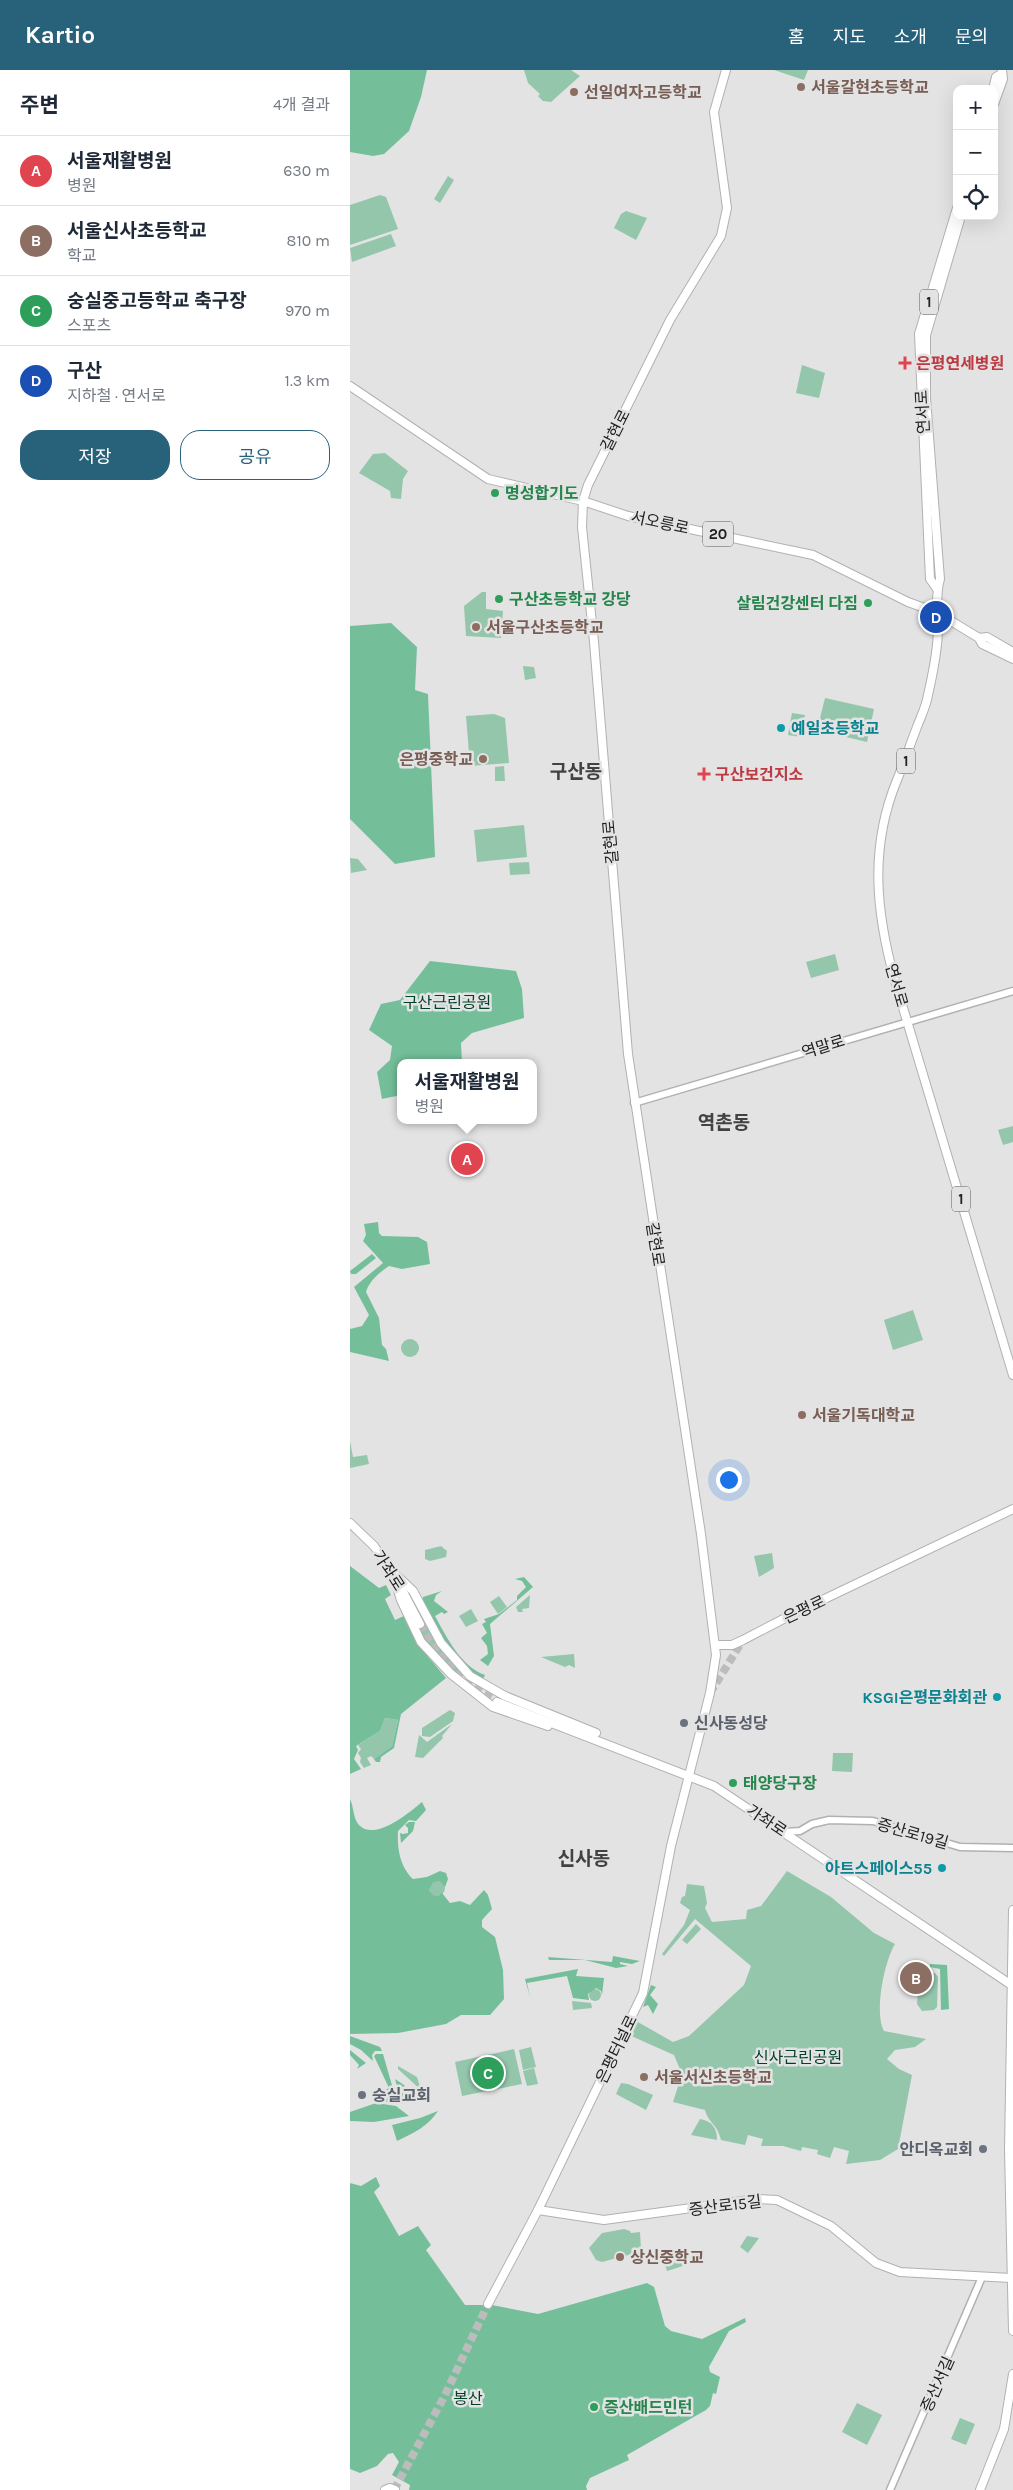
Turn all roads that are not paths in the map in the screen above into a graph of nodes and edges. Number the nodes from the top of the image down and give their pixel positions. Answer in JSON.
{"nodes":[{"id":1,"x":726,"y":70,"type":"edge"},
{"id":2,"x":1002,"y":72,"type":"edge"},
{"id":3,"x":994,"y":85,"type":"edge"},
{"id":4,"x":998,"y":93,"type":"edge"},
{"id":5,"x":953,"y":220,"type":"edge"},
{"id":6,"x":959,"y":220,"type":"edge"},
{"id":7,"x":350,"y":386,"type":"edge"},
{"id":8,"x":583,"y":501,"type":"junction"},
{"id":9,"x":937,"y":589,"type":"junction"},
{"id":10,"x":938,"y":613,"type":"junction"},
{"id":11,"x":980,"y":638,"type":"junction"},
{"id":12,"x":1013,"y":652,"type":"edge"},
{"id":13,"x":1013,"y":658,"type":"edge"},
{"id":14,"x":1013,"y":992,"type":"edge"},
{"id":15,"x":908,"y":1023,"type":"junction"},
{"id":16,"x":634,"y":1103,"type":"junction"},
{"id":17,"x":1013,"y":1375,"type":"edge"},
{"id":18,"x":1013,"y":1509,"type":"edge"},
{"id":19,"x":350,"y":1523,"type":"edge"},
{"id":20,"x":393,"y":1573,"type":"junction"},
{"id":21,"x":420,"y":1624,"type":"tunnel mouth"},
{"id":22,"x":716,"y":1645,"type":"junction"},
{"id":23,"x":459,"y":1665,"type":"junction"},
{"id":24,"x":452,"y":1675,"type":"junction"},
{"id":25,"x":470,"y":1676,"type":"junction"},
{"id":26,"x":463,"y":1684,"type":"junction"},
{"id":27,"x":493,"y":1690,"type":"junction"},
{"id":28,"x":484,"y":1701,"type":"junction"},
{"id":29,"x":497,"y":1702,"type":"tunnel mouth"},
{"id":30,"x":595,"y":1735,"type":"junction"},
{"id":31,"x":690,"y":1776,"type":"junction"},
{"id":32,"x":785,"y":1832,"type":"junction"},
{"id":33,"x":1013,"y":1848,"type":"edge"},
{"id":34,"x":1013,"y":1910,"type":"edge"},
{"id":35,"x":1012,"y":1985,"type":"edge"},
{"id":36,"x":538,"y":2210,"type":"junction"},
{"id":37,"x":982,"y":2277,"type":"junction"},
{"id":38,"x":1012,"y":2278,"type":"edge"},
{"id":39,"x":488,"y":2304,"type":"tunnel mouth"},
{"id":40,"x":1013,"y":2331,"type":"edge"},
{"id":41,"x":1013,"y":2374,"type":"edge"},
{"id":42,"x":385,"y":2490,"type":"edge"},
{"id":43,"x":395,"y":2490,"type":"edge"},
{"id":44,"x":890,"y":2490,"type":"edge"},
{"id":45,"x":980,"y":2490,"type":"edge"}],
"edges":[{"from":1,"to":8,"type":"main road","name":"갈현로"},
{"from":2,"to":3,"type":"main road"},
{"from":2,"to":4,"type":"main road"},
{"from":5,"to":9,"type":"main road","name":"연서로","number":"1"},
{"from":6,"to":9,"type":"main road","name":"연서로","number":"1"},
{"from":7,"to":8,"type":"main road","name":"서오릉로","number":"20"},
{"from":8,"to":10,"type":"main road","name":"서오릉로","number":"20"},
{"from":8,"to":16,"type":"main road","name":"갈현로"},
{"from":9,"to":10,"type":"main road","name":"연서로","number":"1"},
{"from":10,"to":11,"type":"main road","name":"서오릉로","number":"20"},
{"from":10,"to":15,"type":"main road","name":"연서로","number":"1"},
{"from":11,"to":12,"type":"main road","name":"서오릉로","number":"20"},
{"from":11,"to":13,"type":"main road","name":"서오릉로","number":"20"},
{"from":14,"to":15,"type":"street","name":"역말로"},
{"from":15,"to":16,"type":"street","name":"역말로"},
{"from":15,"to":17,"type":"main road","name":"연서로","number":"1"},
{"from":16,"to":22,"type":"main road","name":"갈현로"},
{"from":18,"to":22,"type":"main road","name":"은평로"},
{"from":19,"to":20,"type":"main road","name":"가좌로"},
{"from":20,"to":21,"type":"main road","name":"가좌로"},
{"from":20,"to":23,"type":"main road"},
{"from":20,"to":24,"type":"main road"},
{"from":22,"to":31,"type":"main road"},
{"from":23,"to":24,"type":"main road"},
{"from":23,"to":25,"type":"main road"},
{"from":24,"to":26,"type":"main road"},
{"from":25,"to":26,"type":"main road"},
{"from":25,"to":27,"type":"main road"},
{"from":26,"to":28,"type":"main road"},
{"from":27,"to":28,"type":"main road"},
{"from":27,"to":30,"type":"main road"},
{"from":28,"to":30,"type":"main road"},
{"from":29,"to":30,"type":"main road","name":"가좌로"},
{"from":30,"to":31,"type":"main road","name":"가좌로"},
{"from":31,"to":32,"type":"main road","name":"가좌로"},
{"from":31,"to":36,"type":"main road","name":"은평터널로"},
{"from":32,"to":33,"type":"street","name":"증산로19길"},
{"from":32,"to":35,"type":"main road","name":"가좌로"},
{"from":34,"to":35,"type":"main road"},
{"from":35,"to":38,"type":"main road"},
{"from":36,"to":37,"type":"main road","name":"증산로15길"},
{"from":36,"to":39,"type":"main road","name":"은평터널로"},
{"from":37,"to":38,"type":"main road","name":"증산로15길"},
{"from":37,"to":44,"type":"street","name":"증산서길"},
{"from":38,"to":40,"type":"main road"},
{"from":41,"to":45,"type":"main road"},
{"from":42,"to":43,"type":"main road"}]}
